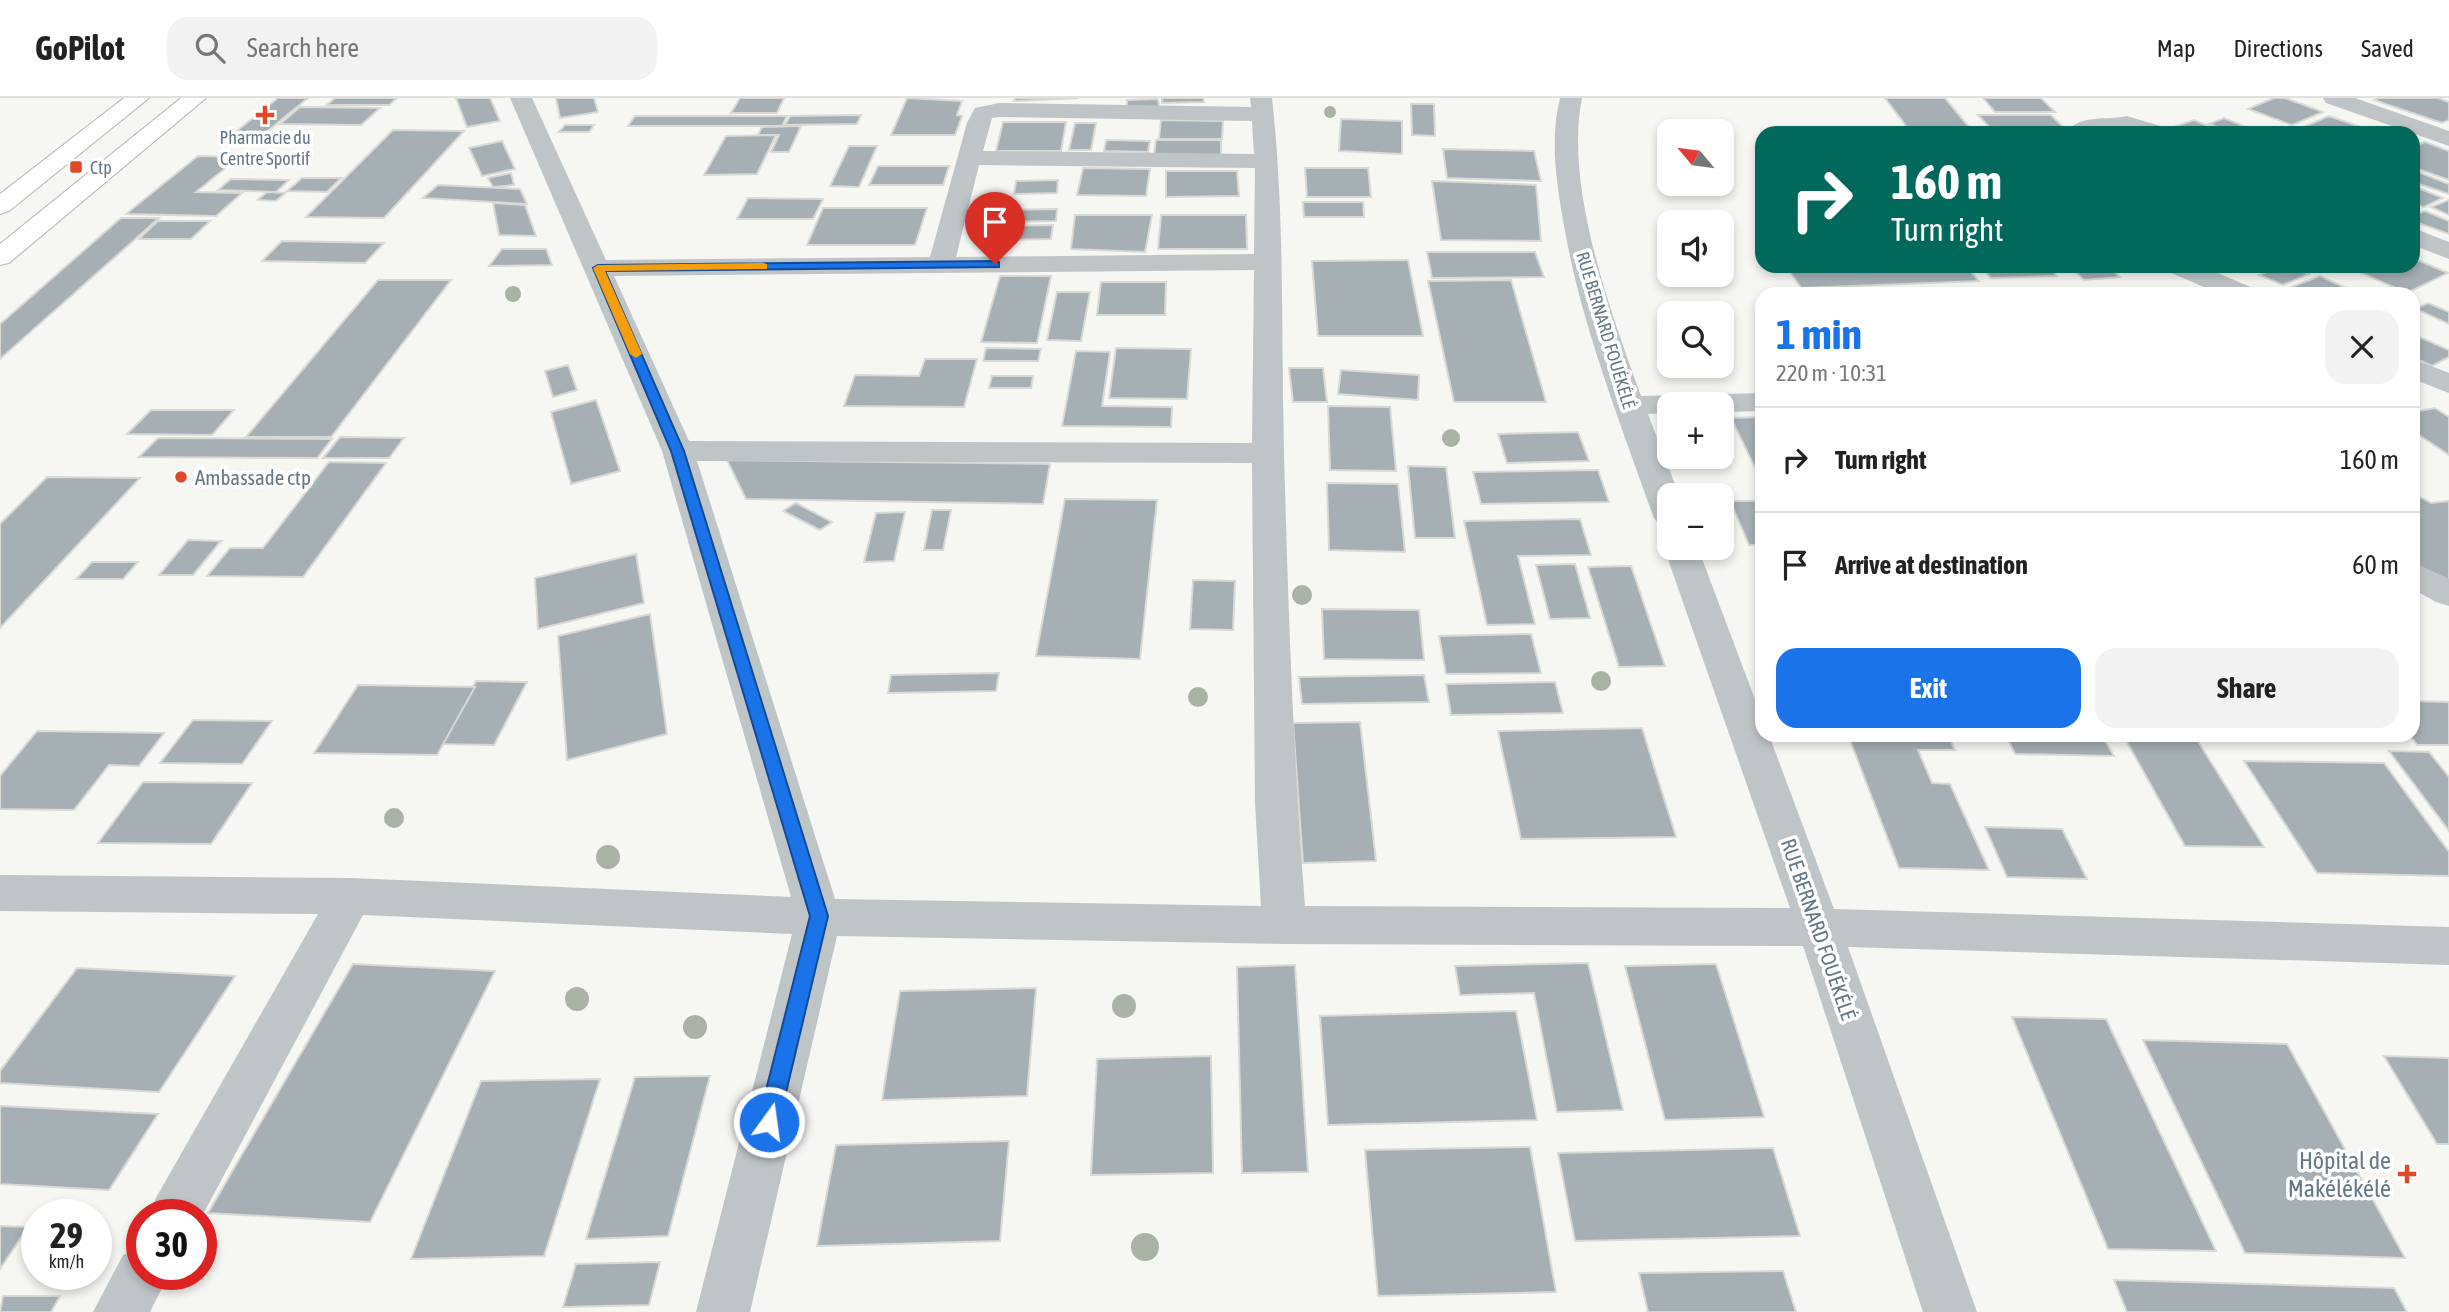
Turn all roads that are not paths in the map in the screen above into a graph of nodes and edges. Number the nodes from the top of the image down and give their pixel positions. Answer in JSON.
{"nodes":[{"id":1,"x":138,"y":98,"type":"edge"},
{"id":2,"x":195,"y":98,"type":"edge"},
{"id":3,"x":521,"y":98,"type":"edge"},
{"id":4,"x":1571,"y":98,"type":"edge"},
{"id":5,"x":2334,"y":98,"type":"edge"},
{"id":6,"x":1262,"y":106,"type":"edge"},
{"id":7,"x":2094,"y":107,"type":"dead end"},
{"id":8,"x":2129,"y":125,"type":"junction"},
{"id":9,"x":2094,"y":126,"type":"edge"},
{"id":10,"x":2137,"y":126,"type":"edge"},
{"id":11,"x":2413,"y":126,"type":"edge"},
{"id":12,"x":2420,"y":129,"type":"edge"},
{"id":13,"x":2449,"y":139,"type":"edge"},
{"id":14,"x":969,"y":158,"type":"junction"},
{"id":15,"x":1267,"y":161,"type":"junction"},
{"id":16,"x":0,"y":206,"type":"edge"},
{"id":17,"x":2420,"y":239,"type":"edge"},
{"id":18,"x":2449,"y":251,"type":"edge"},
{"id":19,"x":0,"y":257,"type":"edge"},
{"id":20,"x":1267,"y":262,"type":"junction"},
{"id":21,"x":941,"y":265,"type":"junction"},
{"id":22,"x":598,"y":268,"type":"junction"},
{"id":23,"x":2194,"y":273,"type":"edge"},
{"id":24,"x":2227,"y":287,"type":"edge"},
{"id":25,"x":2420,"y":371,"type":"edge"},
{"id":26,"x":2449,"y":384,"type":"edge"},
{"id":27,"x":2420,"y":391,"type":"edge"},
{"id":28,"x":2449,"y":391,"type":"edge"},
{"id":29,"x":1755,"y":402,"type":"edge"},
{"id":30,"x":1629,"y":405,"type":"junction"},
{"id":31,"x":678,"y":451,"type":"junction"},
{"id":32,"x":1268,"y":453,"type":"junction"},
{"id":33,"x":1658,"y":483,"type":"edge"},
{"id":34,"x":1685,"y":560,"type":"edge"},
{"id":35,"x":2420,"y":578,"type":"edge"},
{"id":36,"x":2449,"y":594,"type":"edge"},
{"id":37,"x":0,"y":893,"type":"edge"},
{"id":38,"x":351,"y":896,"type":"junction"},
{"id":39,"x":819,"y":916,"type":"junction"},
{"id":40,"x":1283,"y":925,"type":"junction"},
{"id":41,"x":1819,"y":927,"type":"junction"},
{"id":42,"x":2449,"y":946,"type":"edge"},
{"id":43,"x":182,"y":1199,"type":"edge"},
{"id":44,"x":132,"y":1290,"type":"edge"},
{"id":45,"x":120,"y":1312,"type":"edge"},
{"id":46,"x":723,"y":1312,"type":"edge"},
{"id":47,"x":1950,"y":1312,"type":"edge"}],
"edges":[{"from":1,"to":16,"type":"main road"},
{"from":2,"to":19,"type":"main road"},
{"from":3,"to":22,"type":"street"},
{"from":4,"to":30,"type":"street","name":"RUE BERNARD FOUÉKÉLÉ"},
{"from":5,"to":11,"type":"street"},
{"from":6,"to":14,"type":"street"},
{"from":6,"to":15,"type":"street"},
{"from":7,"to":8,"type":"street"},
{"from":8,"to":9,"type":"street"},
{"from":8,"to":10,"type":"street"},
{"from":12,"to":13,"type":"street"},
{"from":14,"to":15,"type":"street"},
{"from":14,"to":21,"type":"street"},
{"from":15,"to":20,"type":"street"},
{"from":17,"to":18,"type":"street"},
{"from":20,"to":21,"type":"street"},
{"from":20,"to":32,"type":"street"},
{"from":21,"to":22,"type":"street"},
{"from":22,"to":31,"type":"street"},
{"from":23,"to":24,"type":"street"},
{"from":25,"to":26,"type":"street"},
{"from":27,"to":28,"type":"street"},
{"from":29,"to":30,"type":"street"},
{"from":30,"to":33,"type":"street","name":"RUE BERNARD FOUÉKÉLÉ"},
{"from":31,"to":32,"type":"street"},
{"from":31,"to":39,"type":"street"},
{"from":32,"to":40,"type":"street"},
{"from":34,"to":41,"type":"street","name":"RUE BERNARD FOUÉKÉLÉ"},
{"from":35,"to":36,"type":"street"},
{"from":37,"to":38,"type":"street"},
{"from":38,"to":39,"type":"street"},
{"from":38,"to":43,"type":"street"},
{"from":39,"to":40,"type":"street"},
{"from":39,"to":46,"type":"street"},
{"from":40,"to":41,"type":"street"},
{"from":41,"to":42,"type":"street"},
{"from":41,"to":47,"type":"street","name":"RUE BERNARD FOUÉKÉLÉ"},
{"from":44,"to":45,"type":"street"}]}
